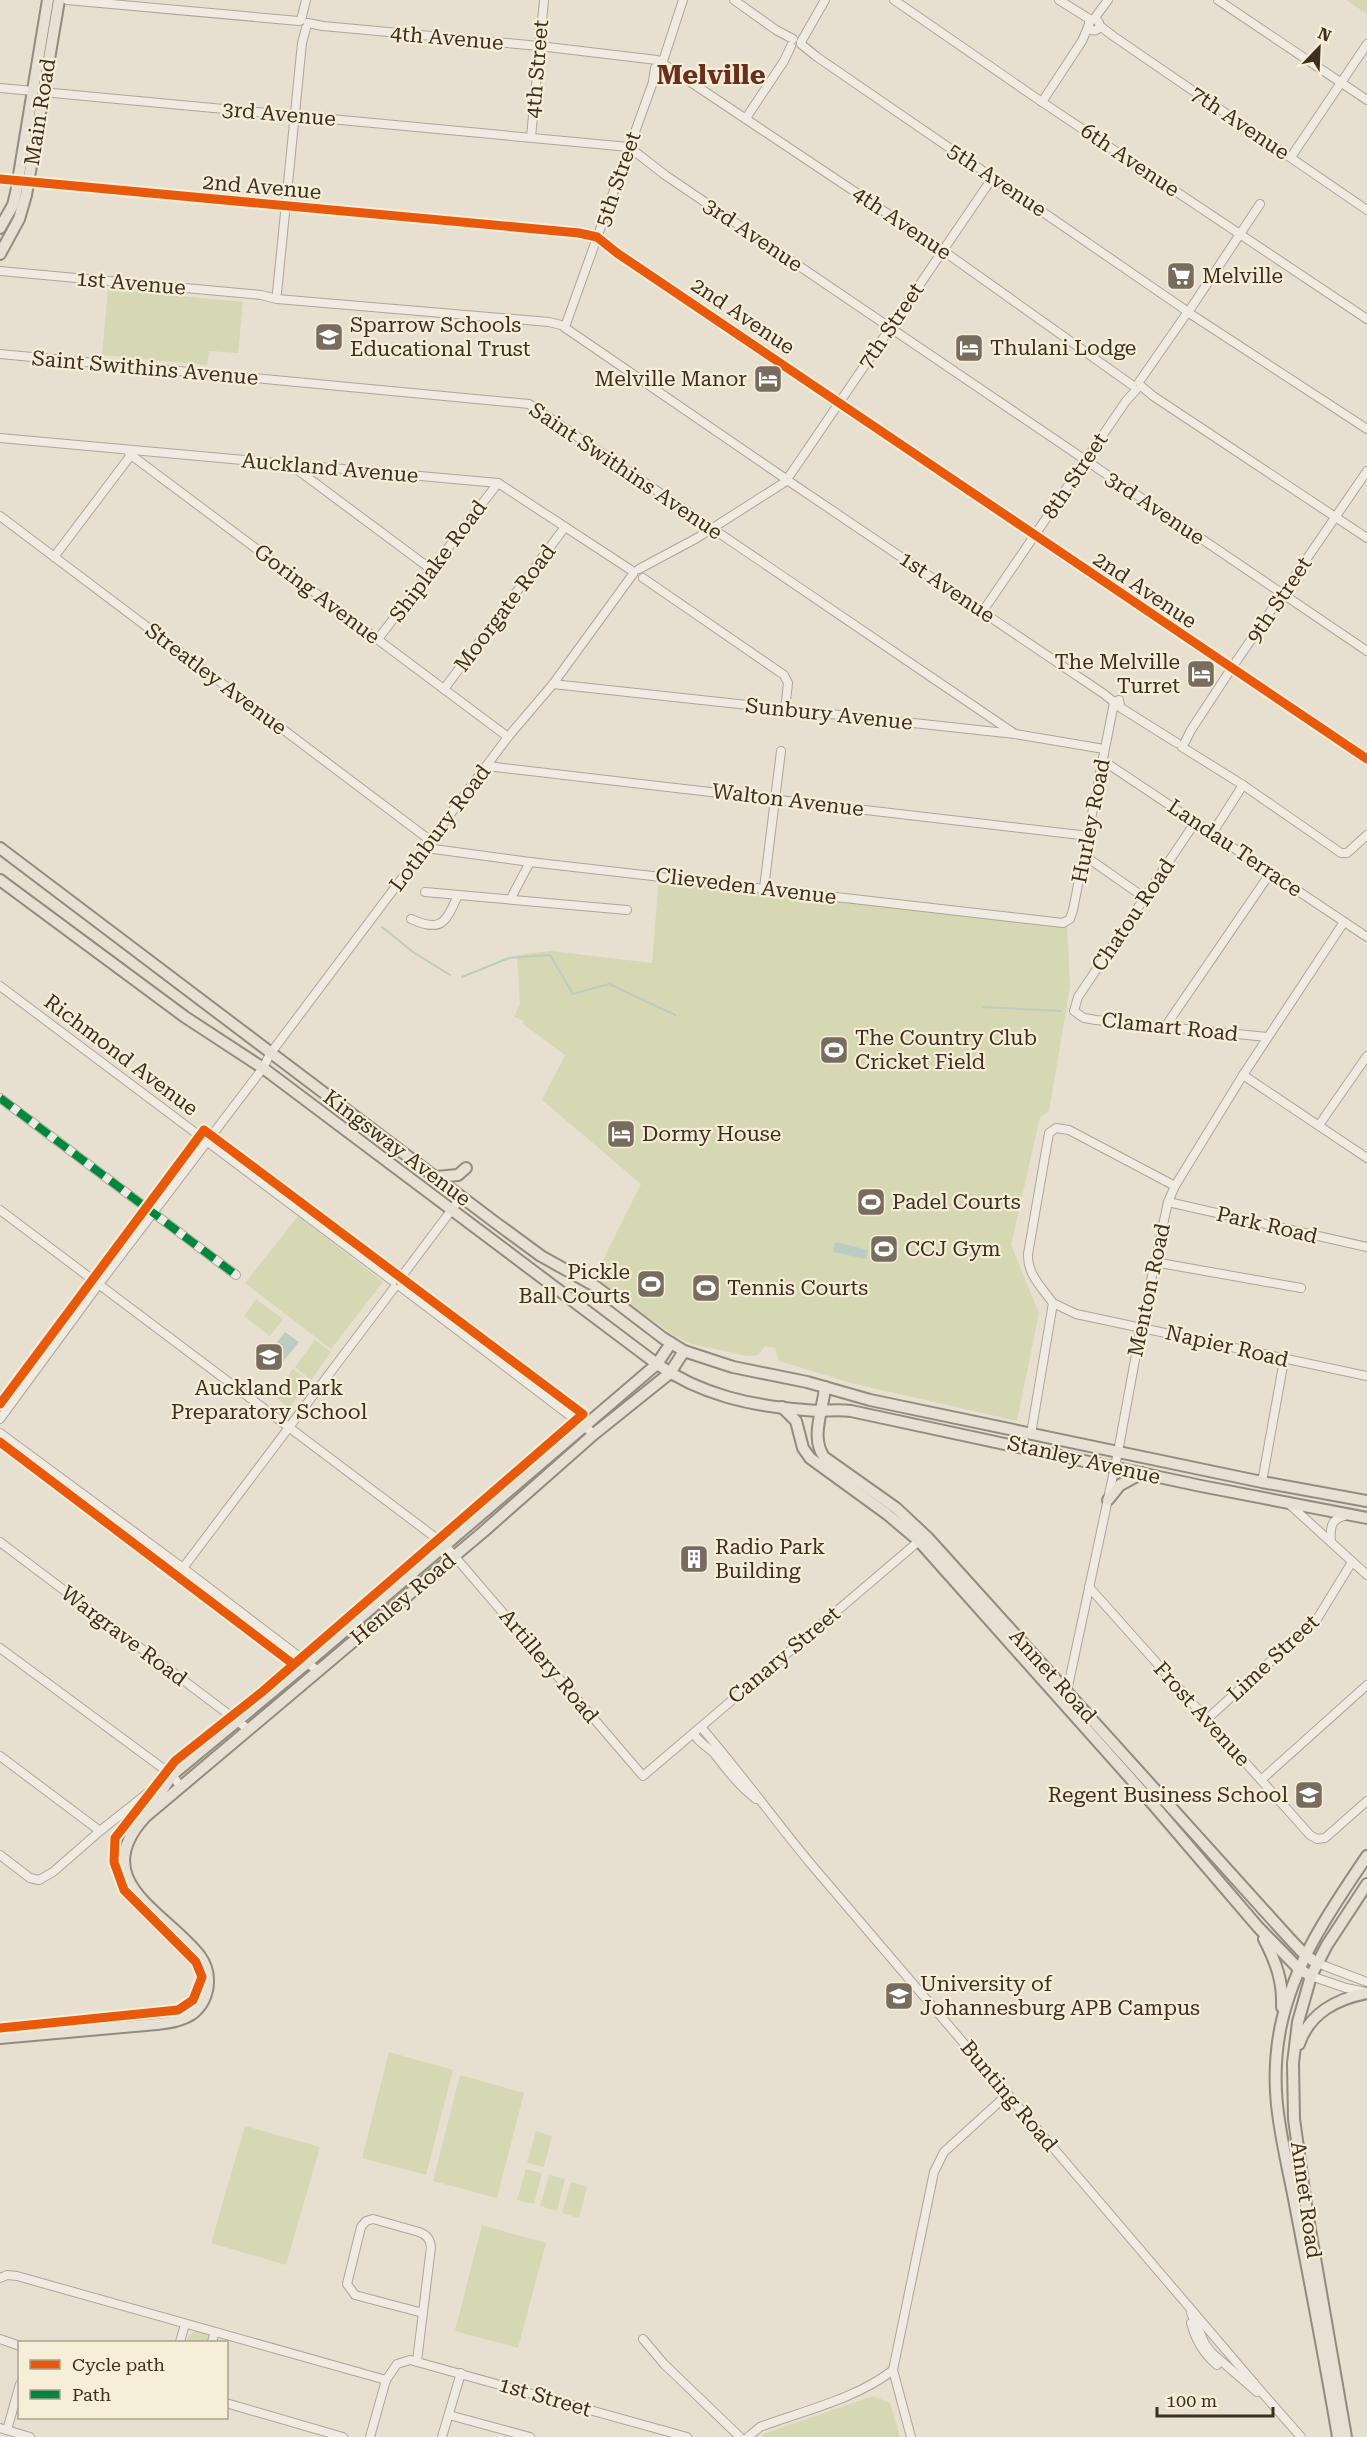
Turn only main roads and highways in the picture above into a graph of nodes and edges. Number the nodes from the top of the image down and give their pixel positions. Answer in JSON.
{"nodes":[{"id":1,"x":48,"y":0,"type":"edge"},
{"id":2,"x":59,"y":0,"type":"edge"},
{"id":3,"x":38,"y":92,"type":"junction"},
{"id":4,"x":23,"y":182,"type":"junction"},
{"id":5,"x":0,"y":228,"type":"edge"},
{"id":6,"x":0,"y":254,"type":"edge"},
{"id":7,"x":0,"y":848,"type":"edge"},
{"id":8,"x":0,"y":879,"type":"edge"},
{"id":9,"x":466,"y":1168,"type":"dead end"},
{"id":10,"x":436,"y":1177,"type":"junction"},
{"id":11,"x":671,"y":1343,"type":"junction"},
{"id":12,"x":684,"y":1351,"type":"junction"},
{"id":13,"x":657,"y":1364,"type":"junction"},
{"id":14,"x":670,"y":1373,"type":"junction"},
{"id":15,"x":825,"y":1387,"type":"junction"},
{"id":16,"x":782,"y":1407,"type":"junction"},
{"id":17,"x":822,"y":1411,"type":"junction"},
{"id":18,"x":1142,"y":1473,"type":"junction"},
{"id":19,"x":1108,"y":1500,"type":"road end"},
{"id":20,"x":1367,"y":1501,"type":"edge"},
{"id":21,"x":1367,"y":1518,"type":"edge"},
{"id":22,"x":923,"y":1539,"type":"junction"},
{"id":23,"x":1065,"y":1697,"type":"junction"},
{"id":24,"x":145,"y":1817,"type":"junction"},
{"id":25,"x":1367,"y":1856,"type":"edge"},
{"id":26,"x":1367,"y":1884,"type":"edge"},
{"id":27,"x":1258,"y":1927,"type":"junction"},
{"id":28,"x":1305,"y":1954,"type":"junction"},
{"id":29,"x":1317,"y":1963,"type":"junction"},
{"id":30,"x":1299,"y":1970,"type":"junction"},
{"id":31,"x":1311,"y":1976,"type":"junction"},
{"id":32,"x":1367,"y":1993,"type":"edge"},
{"id":33,"x":1281,"y":2025,"type":"junction"},
{"id":34,"x":0,"y":2038,"type":"edge"},
{"id":35,"x":1293,"y":2063,"type":"junction"},
{"id":36,"x":1324,"y":2336,"type":"junction"},
{"id":37,"x":1336,"y":2401,"type":"junction"},
{"id":38,"x":1338,"y":2437,"type":"edge"},
{"id":39,"x":1346,"y":2437,"type":"edge"}],
"edges":[{"from":1,"to":3,"type":"main road","name":"Main Road"},
{"from":2,"to":3,"type":"main road","name":"Main Road"},
{"from":3,"to":4,"type":"main road","name":"Main Road"},
{"from":4,"to":5,"type":"main road","name":"Main Road"},
{"from":4,"to":6,"type":"main road","name":"Main Road"},
{"from":7,"to":10,"type":"main road","name":"Kingsway Avenue"},
{"from":8,"to":13,"type":"main road","name":"Kingsway Avenue"},
{"from":9,"to":10,"type":"main road"},
{"from":10,"to":11,"type":"main road","name":"Kingsway Avenue"},
{"from":11,"to":12,"type":"main road","name":"Kingsway Avenue"},
{"from":11,"to":13,"type":"main road","name":"Henley Road"},
{"from":12,"to":14,"type":"main road","name":"Henley Road"},
{"from":12,"to":15,"type":"main road","name":"Kingsway Avenue"},
{"from":13,"to":14,"type":"main road","name":"Kingsway Avenue"},
{"from":13,"to":24,"type":"main road","name":"Henley Road"},
{"from":14,"to":16,"type":"main road","name":"Kingsway Avenue"},
{"from":14,"to":24,"type":"main road","name":"Henley Road"},
{"from":15,"to":17,"type":"main road","name":"Annet Road"},
{"from":15,"to":20,"type":"main road","name":"Stanley Avenue"},
{"from":16,"to":17,"type":"main road","name":"Kingsway Avenue"},
{"from":16,"to":22,"type":"main road","name":"Annet Road"},
{"from":17,"to":18,"type":"main road","name":"Stanley Avenue"},
{"from":17,"to":22,"type":"main road","name":"Annet Road"},
{"from":18,"to":19,"type":"main road"},
{"from":18,"to":21,"type":"main road","name":"Stanley Avenue"},
{"from":22,"to":23,"type":"main road","name":"Annet Road"},
{"from":23,"to":27,"type":"main road","name":"Annet Road"},
{"from":23,"to":28,"type":"main road","name":"Annet Road"},
{"from":24,"to":34,"type":"main road"},
{"from":25,"to":28,"type":"main road"},
{"from":26,"to":29,"type":"main road"},
{"from":27,"to":30,"type":"main road","name":"Annet Road"},
{"from":27,"to":33,"type":"main road"},
{"from":28,"to":29,"type":"main road","name":"Annet Road"},
{"from":28,"to":30,"type":"main road"},
{"from":29,"to":31,"type":"main road"},
{"from":30,"to":31,"type":"main road","name":"Annet Road"},
{"from":30,"to":33,"type":"main road","name":"Annet Road"},
{"from":31,"to":35,"type":"main road","name":"Annet Road"},
{"from":32,"to":35,"type":"main road"},
{"from":33,"to":36,"type":"main road","name":"Annet Road"},
{"from":35,"to":36,"type":"main road","name":"Annet Road"},
{"from":36,"to":37,"type":"main road","name":"Annet Road"},
{"from":37,"to":38,"type":"main road","name":"Annet Road"},
{"from":37,"to":39,"type":"main road","name":"Annet Road"}]}
